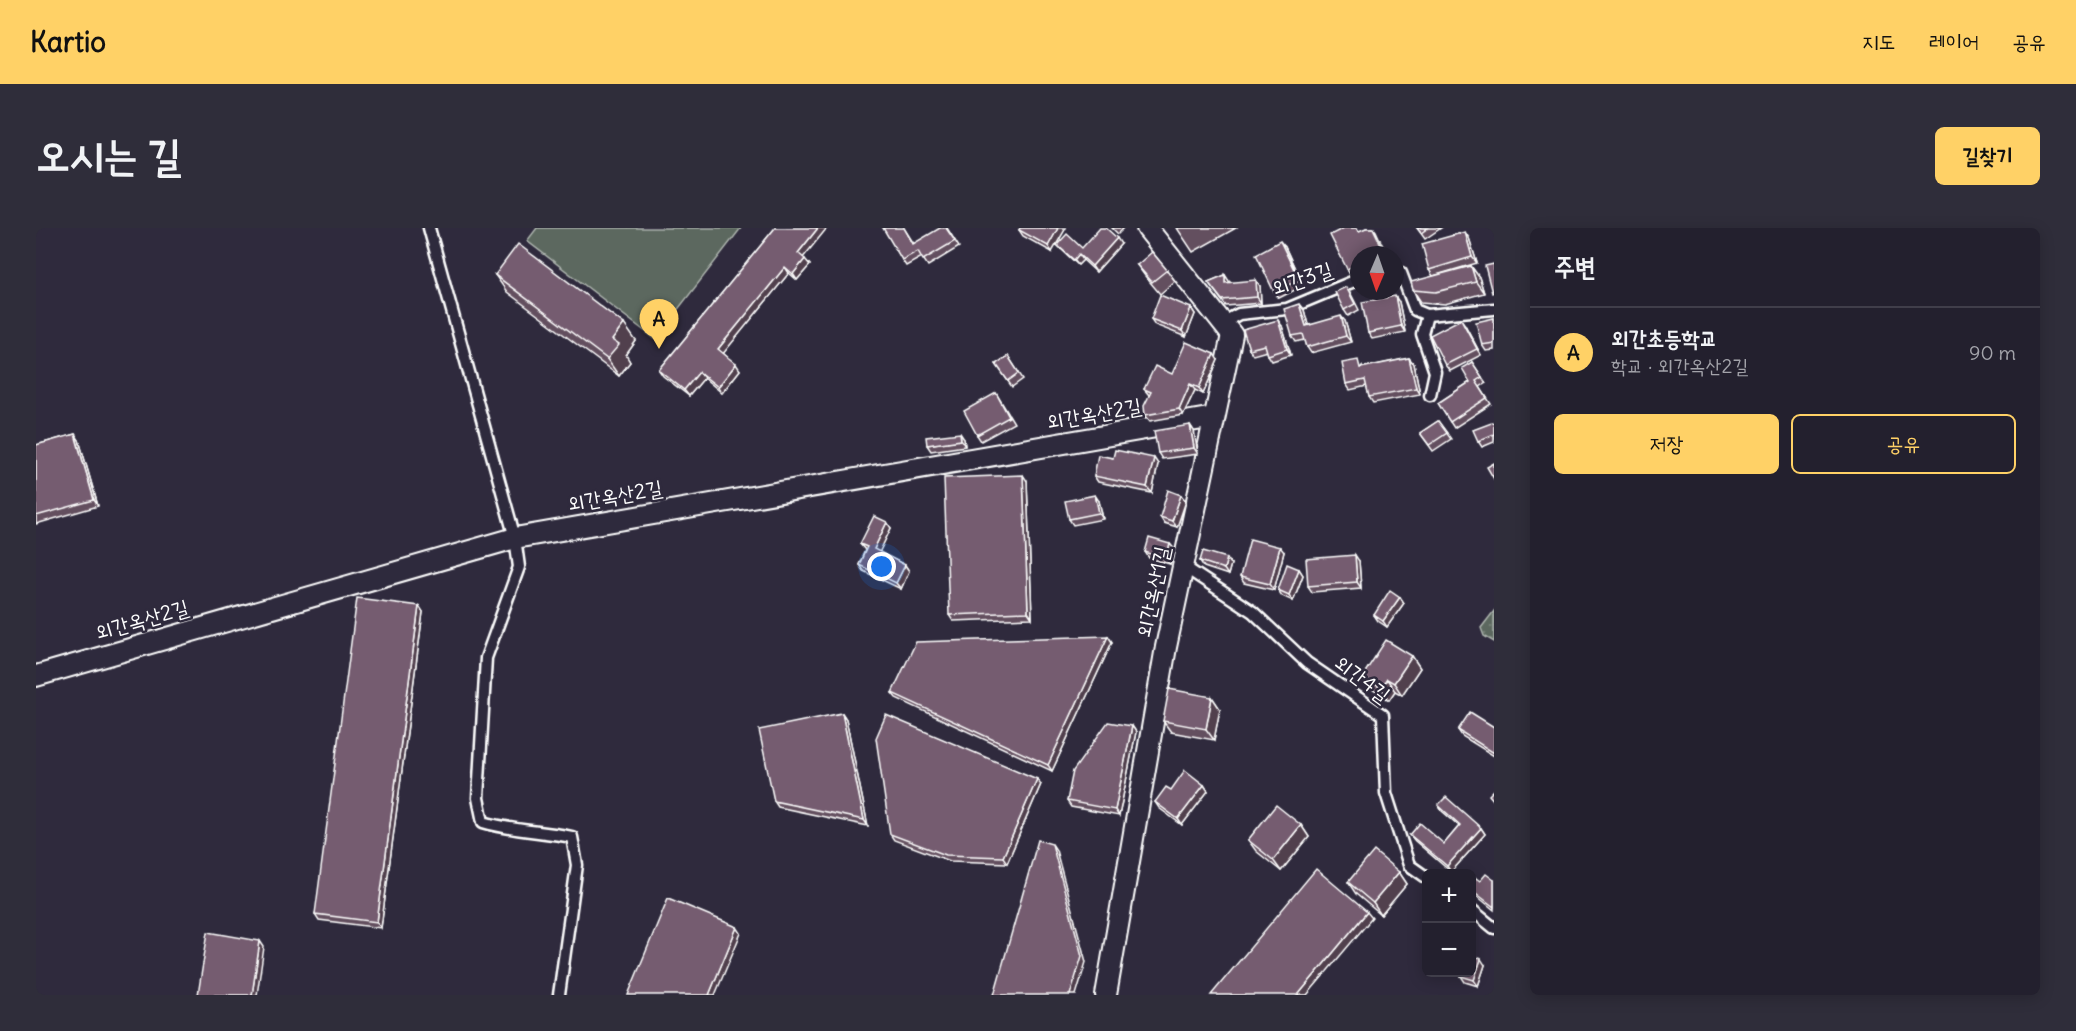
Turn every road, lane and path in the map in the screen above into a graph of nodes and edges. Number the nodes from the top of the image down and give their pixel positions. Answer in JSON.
{"nodes":[{"id":1,"x":429,"y":228,"type":"edge"},
{"id":2,"x":1147,"y":228,"type":"edge"},
{"id":3,"x":1404,"y":281,"type":"edge"},
{"id":4,"x":1350,"y":283,"type":"edge"},
{"id":5,"x":1494,"y":309,"type":"edge"},
{"id":6,"x":1426,"y":315,"type":"junction"},
{"id":7,"x":1222,"y":323,"type":"junction"},
{"id":8,"x":1430,"y":395,"type":"dead end"},
{"id":9,"x":1214,"y":417,"type":"junction"},
{"id":10,"x":514,"y":538,"type":"junction"},
{"id":11,"x":1183,"y":566,"type":"junction"},
{"id":12,"x":36,"y":676,"type":"edge"},
{"id":13,"x":1422,"y":874,"type":"edge"},
{"id":14,"x":1476,"y":913,"type":"edge"},
{"id":15,"x":1494,"y":928,"type":"edge"},
{"id":16,"x":559,"y":995,"type":"edge"},
{"id":17,"x":1106,"y":995,"type":"edge"}],
"edges":[{"from":1,"to":10,"type":"lane"},
{"from":2,"to":7,"type":"street","name":"외간옥산1길"},
{"from":3,"to":6,"type":"lane"},
{"from":4,"to":7,"type":"lane","name":"외간3길"},
{"from":5,"to":6,"type":"lane"},
{"from":6,"to":8,"type":"lane"},
{"from":7,"to":9,"type":"street","name":"외간옥산1길"},
{"from":9,"to":10,"type":"street","name":"외간옥산2길"},
{"from":9,"to":11,"type":"street","name":"외간옥산1길"},
{"from":10,"to":12,"type":"street","name":"외간옥산2길"},
{"from":10,"to":16,"type":"lane"},
{"from":11,"to":13,"type":"lane","name":"외간4길"},
{"from":11,"to":17,"type":"street","name":"외간옥산1길"},
{"from":14,"to":15,"type":"lane"}]}
